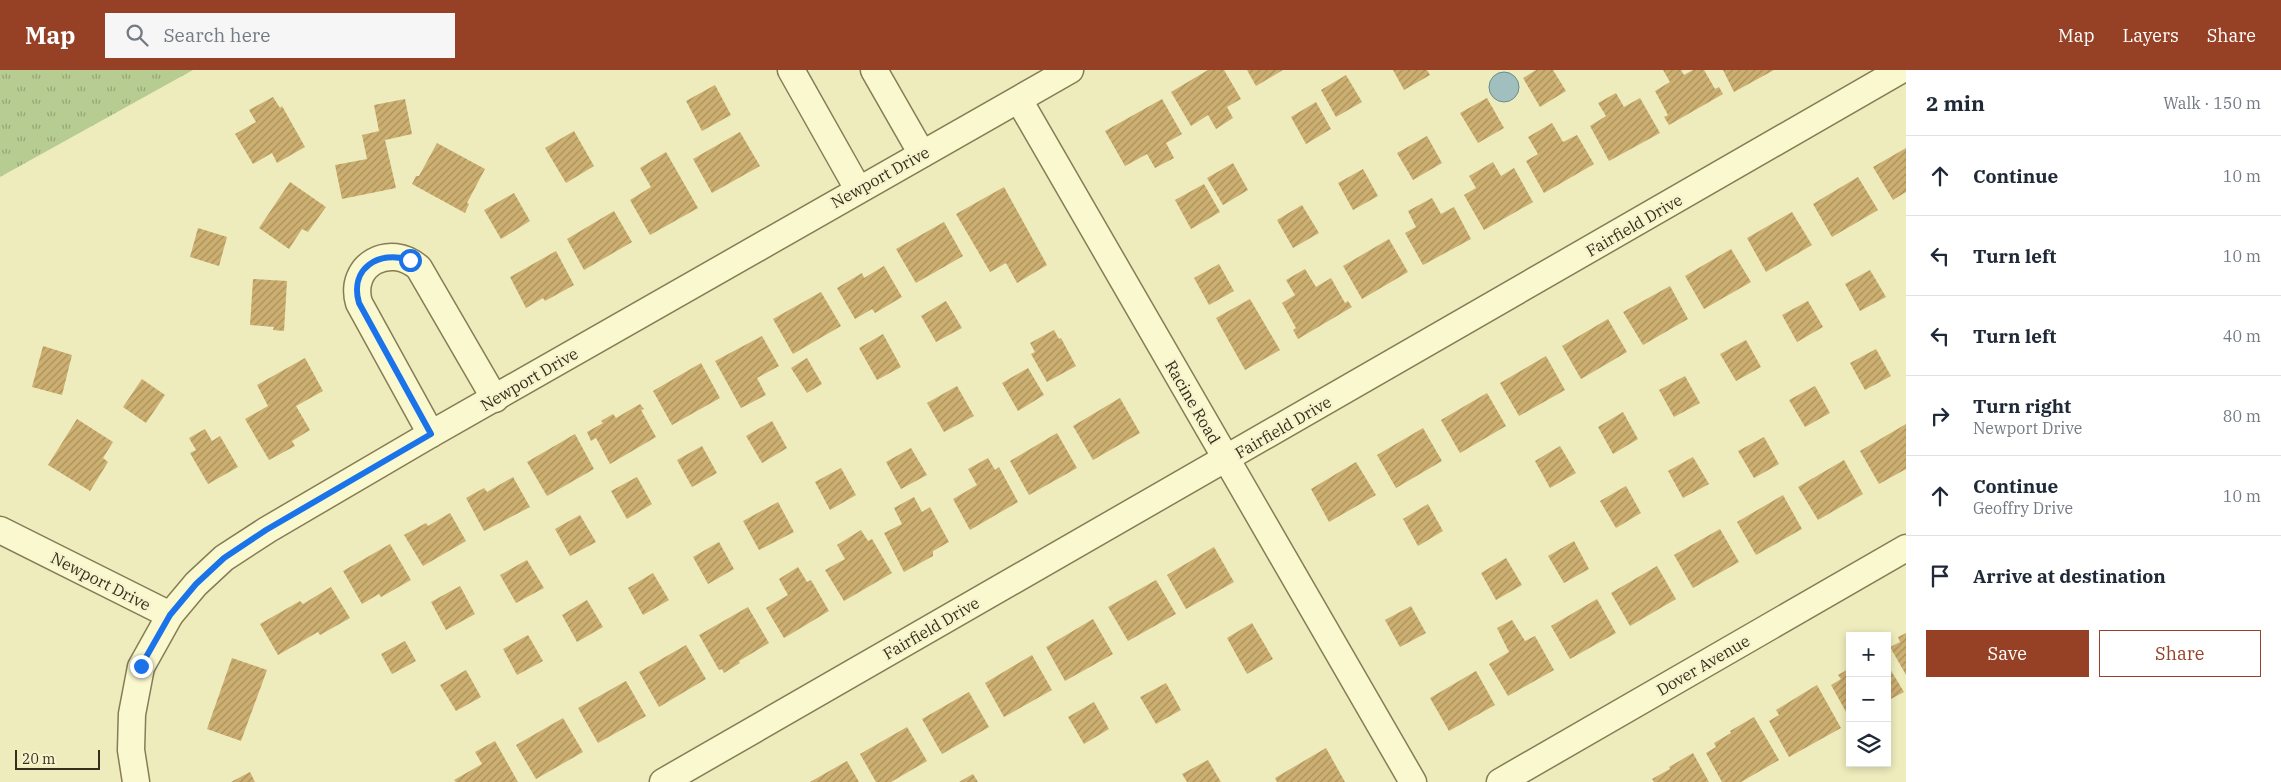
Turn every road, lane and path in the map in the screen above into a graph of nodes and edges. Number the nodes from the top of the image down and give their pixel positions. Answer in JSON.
{"nodes":[{"id":1,"x":791,"y":70,"type":"edge"},
{"id":2,"x":874,"y":70,"type":"edge"},
{"id":3,"x":1070,"y":70,"type":"edge"},
{"id":4,"x":1902,"y":70,"type":"edge"},
{"id":5,"x":1019,"y":100,"type":"junction"},
{"id":6,"x":922,"y":154,"type":"junction"},
{"id":7,"x":858,"y":190,"type":"junction"},
{"id":8,"x":495,"y":399,"type":"junction"},
{"id":9,"x":431,"y":434,"type":"junction"},
{"id":10,"x":1226,"y":460,"type":"junction"},
{"id":11,"x":0,"y":530,"type":"edge"},
{"id":12,"x":1906,"y":548,"type":"edge"},
{"id":13,"x":170,"y":615,"type":"junction"},
{"id":14,"x":136,"y":782,"type":"edge"},
{"id":15,"x":663,"y":782,"type":"edge"},
{"id":16,"x":1413,"y":782,"type":"edge"},
{"id":17,"x":1500,"y":782,"type":"edge"}],
"edges":[{"from":1,"to":7,"type":"street"},
{"from":2,"to":6,"type":"street"},
{"from":3,"to":5,"type":"street","name":"Newport Drive"},
{"from":4,"to":10,"type":"street","name":"Fairfield Drive"},
{"from":5,"to":6,"type":"street","name":"Newport Drive"},
{"from":5,"to":10,"type":"street","name":"Racine Road"},
{"from":6,"to":7,"type":"street","name":"Newport Drive"},
{"from":7,"to":8,"type":"street","name":"Newport Drive"},
{"from":8,"to":9,"type":"street","name":"Newport Drive"},
{"from":8,"to":9,"type":"street"},
{"from":9,"to":13,"type":"street","name":"Newport Drive"},
{"from":10,"to":15,"type":"street","name":"Fairfield Drive"},
{"from":10,"to":16,"type":"street","name":"Racine Road"},
{"from":11,"to":13,"type":"street","name":"Newport Drive"},
{"from":12,"to":17,"type":"street","name":"Dover Avenue"},
{"from":13,"to":14,"type":"street"}]}
